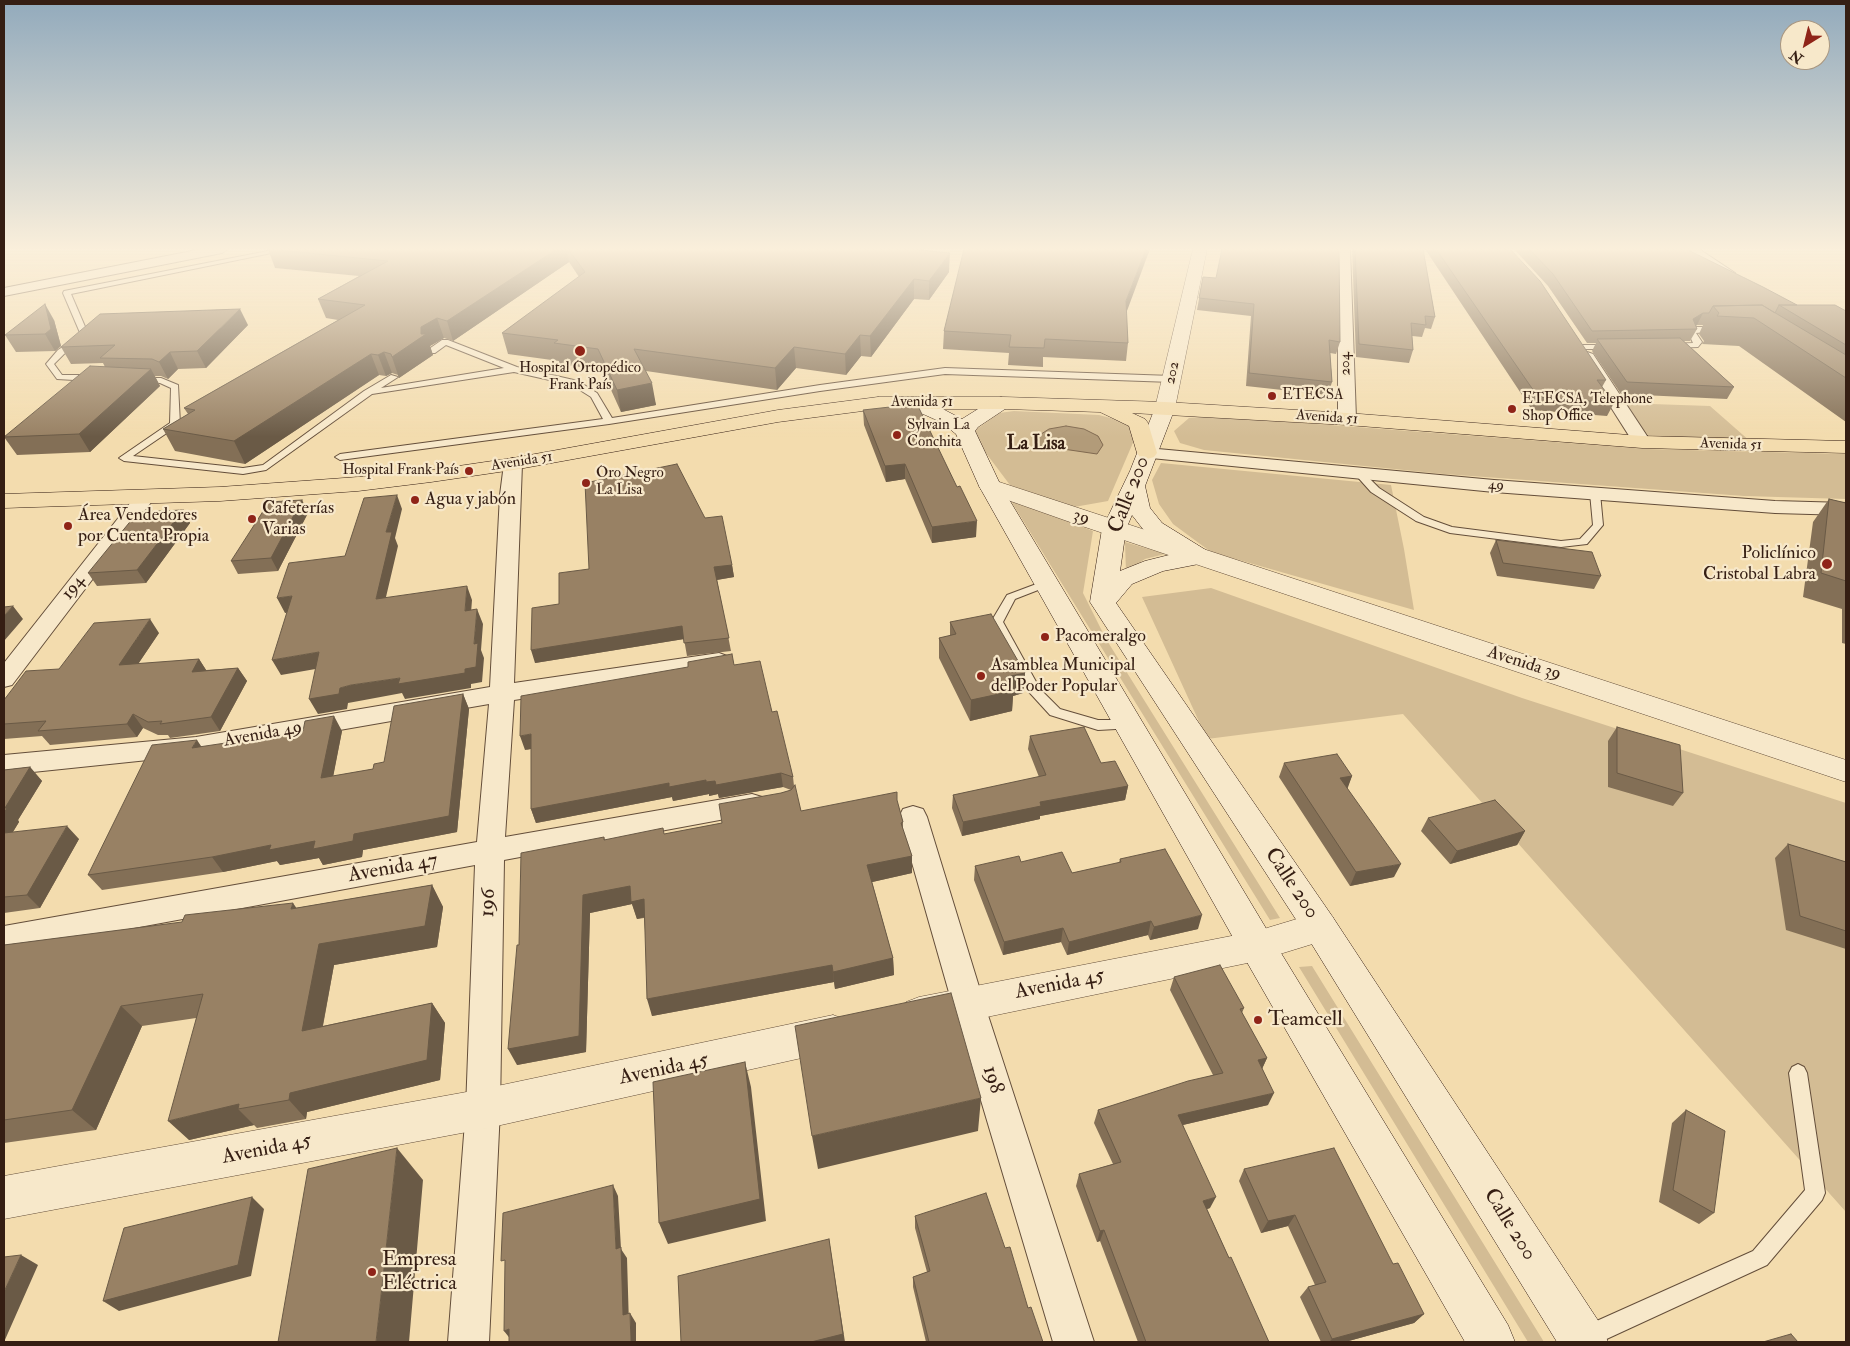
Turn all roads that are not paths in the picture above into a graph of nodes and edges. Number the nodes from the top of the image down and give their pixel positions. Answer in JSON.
{"nodes":[{"id":1,"x":75,"y":312,"type":"edge"},
{"id":2,"x":1186,"y":312,"type":"edge"},
{"id":3,"x":1345,"y":312,"type":"edge"},
{"id":4,"x":1723,"y":329,"type":"edge"},
{"id":5,"x":1569,"y":331,"type":"edge"},
{"id":6,"x":1666,"y":346,"type":"edge"},
{"id":7,"x":1618,"y":347,"type":"edge"},
{"id":8,"x":1580,"y":348,"type":"junction"},
{"id":9,"x":432,"y":352,"type":"dead end"},
{"id":10,"x":514,"y":369,"type":"junction"},
{"id":11,"x":394,"y":377,"type":"edge"},
{"id":12,"x":1172,"y":378,"type":"junction"},
{"id":13,"x":106,"y":379,"type":"edge"},
{"id":14,"x":134,"y":380,"type":"edge"},
{"id":15,"x":367,"y":393,"type":"junction"},
{"id":16,"x":1000,"y":402,"type":"junction"},
{"id":17,"x":902,"y":404,"type":"junction"},
{"id":18,"x":1098,"y":406,"type":"junction"},
{"id":19,"x":1165,"y":408,"type":"junction"},
{"id":20,"x":1347,"y":419,"type":"junction"},
{"id":21,"x":609,"y":422,"type":"junction"},
{"id":22,"x":965,"y":431,"type":"junction"},
{"id":23,"x":1642,"y":442,"type":"junction"},
{"id":24,"x":1846,"y":447,"type":"edge"},
{"id":25,"x":1146,"y":453,"type":"junction"},
{"id":26,"x":340,"y":456,"type":"dead end"},
{"id":27,"x":513,"y":464,"type":"junction"},
{"id":28,"x":1359,"y":473,"type":"junction"},
{"id":29,"x":990,"y":486,"type":"junction"},
{"id":30,"x":1134,"y":486,"type":"junction"},
{"id":31,"x":1595,"y":494,"type":"junction"},
{"id":32,"x":145,"y":497,"type":"junction"},
{"id":33,"x":4,"y":501,"type":"edge"},
{"id":34,"x":1846,"y":509,"type":"edge"},
{"id":35,"x":1114,"y":529,"type":"junction"},
{"id":36,"x":1201,"y":557,"type":"junction"},
{"id":37,"x":1047,"y":583,"type":"junction"},
{"id":38,"x":1103,"y":602,"type":"junction"},
{"id":39,"x":728,"y":660,"type":"edge"},
{"id":40,"x":4,"y":679,"type":"edge"},
{"id":41,"x":502,"y":693,"type":"junction"},
{"id":42,"x":1129,"y":725,"type":"junction"},
{"id":43,"x":4,"y":765,"type":"edge"},
{"id":44,"x":1846,"y":771,"type":"edge"},
{"id":45,"x":773,"y":800,"type":"edge"},
{"id":46,"x":913,"y":817,"type":"dead end"},
{"id":47,"x":490,"y":852,"type":"junction"},
{"id":48,"x":1320,"y":927,"type":"junction"},
{"id":49,"x":4,"y":939,"type":"edge"},
{"id":50,"x":1257,"y":946,"type":"junction"},
{"id":51,"x":968,"y":1003,"type":"junction"},
{"id":52,"x":1798,"y":1073,"type":"dead end"},
{"id":53,"x":482,"y":1110,"type":"junction"},
{"id":54,"x":4,"y":1198,"type":"edge"},
{"id":55,"x":1583,"y":1341,"type":"edge"},
{"id":56,"x":468,"y":1342,"type":"edge"},
{"id":57,"x":1074,"y":1342,"type":"edge"},
{"id":58,"x":1491,"y":1342,"type":"edge"}],
"edges":[{"from":1,"to":13,"type":"lane"},
{"from":2,"to":12,"type":"main road","name":"202"},
{"from":3,"to":20,"type":"street","name":"204"},
{"from":4,"to":6,"type":"lane"},
{"from":5,"to":8,"type":"street"},
{"from":7,"to":8,"type":"lane"},
{"from":8,"to":23,"type":"street"},
{"from":9,"to":10,"type":"lane"},
{"from":10,"to":15,"type":"lane"},
{"from":10,"to":21,"type":"lane"},
{"from":11,"to":15,"type":"lane"},
{"from":12,"to":19,"type":"main road","name":"202"},
{"from":12,"to":21,"type":"lane"},
{"from":14,"to":15,"type":"lane"},
{"from":16,"to":17,"type":"main road","name":"Avenida 51"},
{"from":16,"to":18,"type":"main road","name":"Avenida 51"},
{"from":16,"to":22,"type":"main road"},
{"from":17,"to":22,"type":"main road"},
{"from":17,"to":27,"type":"main road","name":"Avenida 51"},
{"from":18,"to":19,"type":"main road","name":"Avenida 51"},
{"from":18,"to":25,"type":"main road"},
{"from":19,"to":20,"type":"main road","name":"Avenida 51"},
{"from":19,"to":25,"type":"main road","name":"Calle 200"},
{"from":20,"to":23,"type":"main road","name":"Avenida 51"},
{"from":21,"to":26,"type":"lane"},
{"from":22,"to":29,"type":"main road"},
{"from":23,"to":24,"type":"main road","name":"Avenida 51"},
{"from":25,"to":28,"type":"street","name":"49"},
{"from":25,"to":30,"type":"main road","name":"Calle 200"},
{"from":27,"to":32,"type":"main road","name":"Avenida 51"},
{"from":27,"to":41,"type":"street","name":"196"},
{"from":28,"to":31,"type":"street","name":"49"},
{"from":28,"to":31,"type":"lane"},
{"from":29,"to":35,"type":"main road","name":"39"},
{"from":29,"to":37,"type":"main road"},
{"from":30,"to":35,"type":"main road","name":"Calle 200"},
{"from":30,"to":36,"type":"main road"},
{"from":31,"to":34,"type":"street","name":"49"},
{"from":32,"to":33,"type":"main road","name":"Avenida 51"},
{"from":32,"to":40,"type":"street","name":"194"},
{"from":35,"to":36,"type":"main road","name":"39"},
{"from":35,"to":38,"type":"main road","name":"Calle 200"},
{"from":36,"to":38,"type":"main road"},
{"from":36,"to":44,"type":"main road","name":"Avenida 39"},
{"from":37,"to":42,"type":"main road"},
{"from":37,"to":42,"type":"lane"},
{"from":38,"to":48,"type":"main road","name":"Calle 200"},
{"from":39,"to":41,"type":"street","name":"Avenida 49"},
{"from":41,"to":43,"type":"street","name":"Avenida 49"},
{"from":41,"to":47,"type":"street","name":"196"},
{"from":42,"to":50,"type":"main road"},
{"from":45,"to":47,"type":"street","name":"Avenida 47"},
{"from":46,"to":51,"type":"street","name":"198"},
{"from":47,"to":49,"type":"street","name":"Avenida 47"},
{"from":47,"to":53,"type":"street","name":"196"},
{"from":48,"to":50,"type":"main road","name":"Avenida 45"},
{"from":48,"to":55,"type":"main road","name":"Calle 200"},
{"from":50,"to":51,"type":"main road","name":"Avenida 45"},
{"from":50,"to":58,"type":"main road"},
{"from":51,"to":53,"type":"main road","name":"Avenida 45"},
{"from":51,"to":57,"type":"street","name":"198"},
{"from":52,"to":55,"type":"lane"},
{"from":53,"to":54,"type":"main road","name":"Avenida 45"},
{"from":53,"to":56,"type":"street","name":"196"}]}
